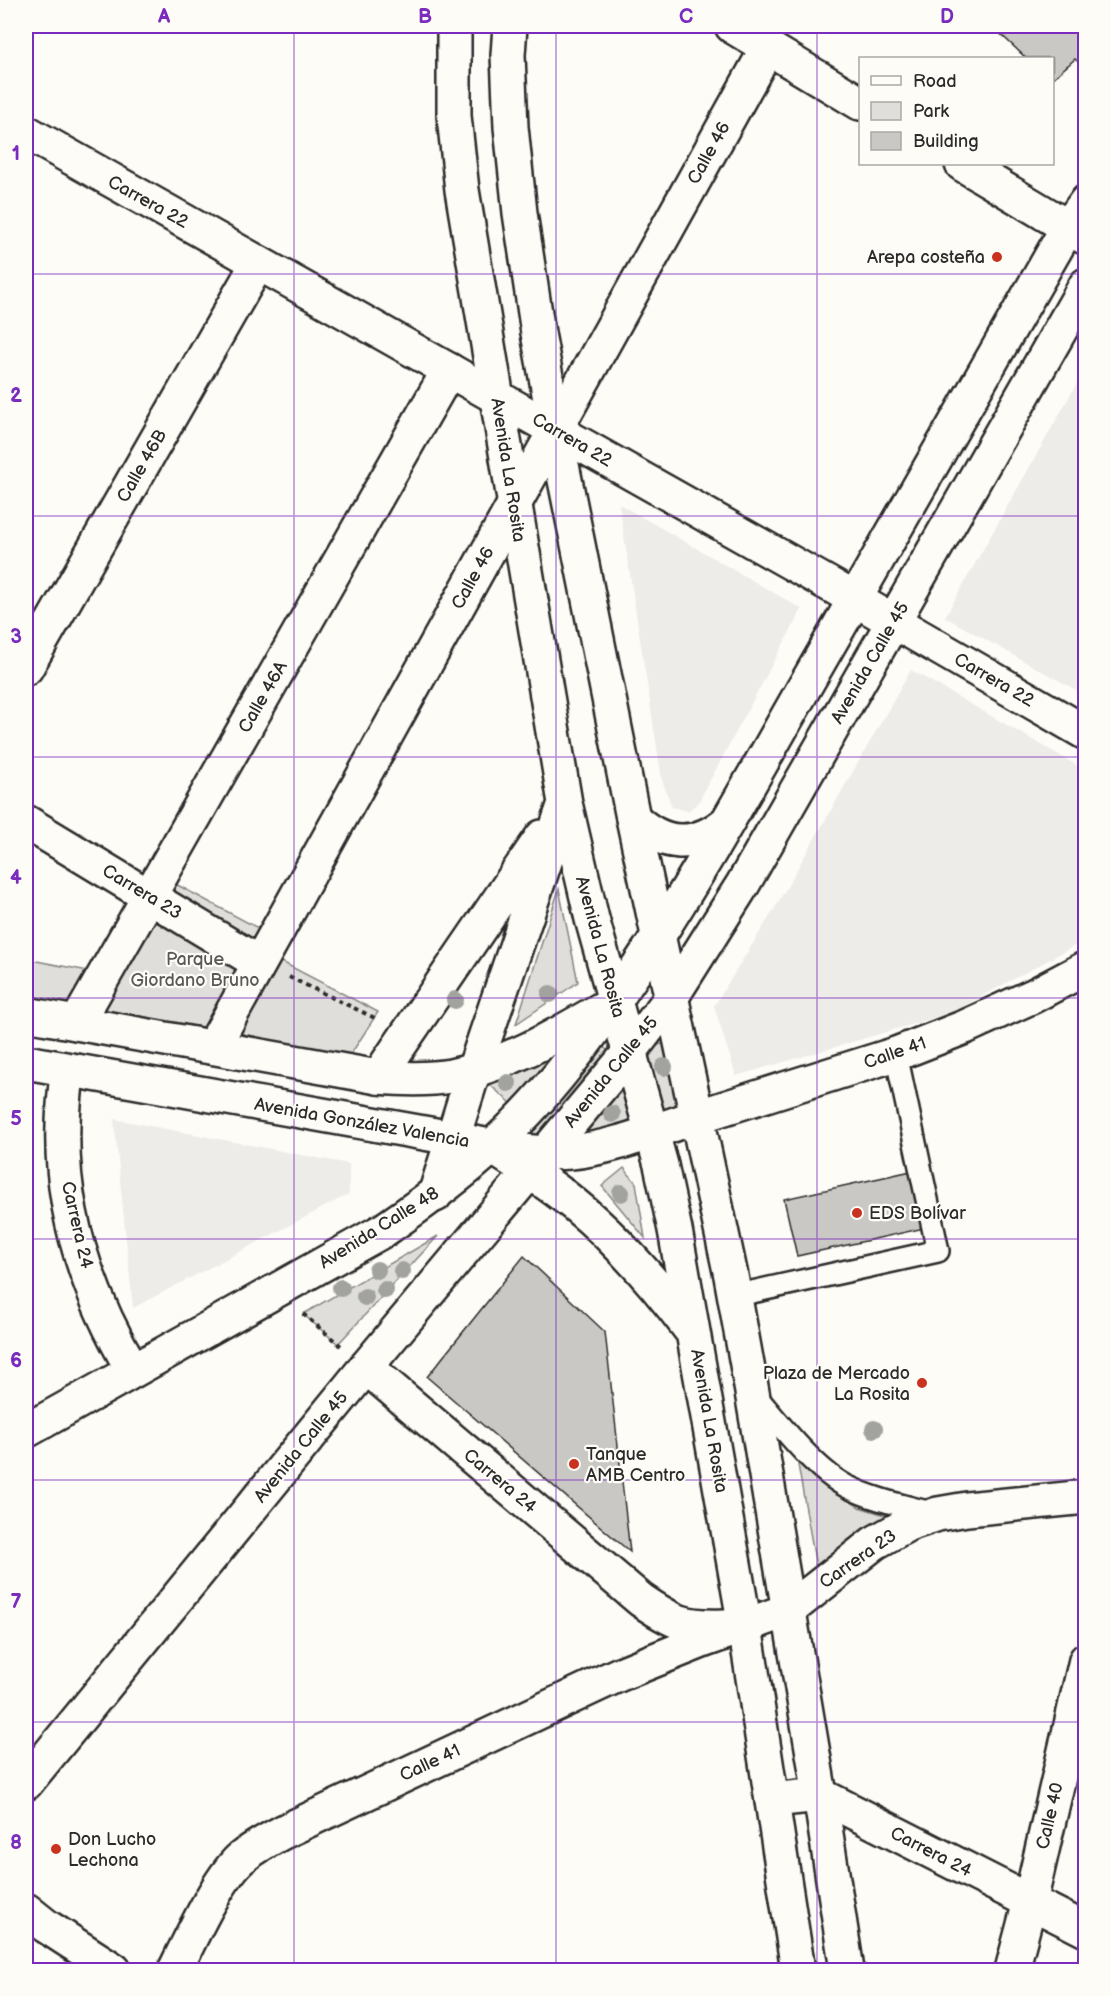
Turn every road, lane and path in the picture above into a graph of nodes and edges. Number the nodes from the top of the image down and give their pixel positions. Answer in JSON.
{"nodes":[{"id":1,"x":454,"y":26,"type":"edge"},
{"id":2,"x":510,"y":26,"type":"edge"},
{"id":3,"x":732,"y":26,"type":"edge"},
{"id":4,"x":768,"y":47,"type":"junction"},
{"id":5,"x":859,"y":102,"type":"edge"},
{"id":6,"x":26,"y":132,"type":"edge"},
{"id":7,"x":964,"y":165,"type":"edge"},
{"id":8,"x":1080,"y":222,"type":"edge"},
{"id":9,"x":258,"y":263,"type":"junction"},
{"id":10,"x":1086,"y":285,"type":"edge"},
{"id":11,"x":449,"y":370,"type":"junction"},
{"id":12,"x":496,"y":397,"type":"junction"},
{"id":13,"x":555,"y":430,"type":"junction"},
{"id":14,"x":514,"y":505,"type":"junction"},
{"id":15,"x":855,"y":599,"type":"junction"},
{"id":16,"x":894,"y":621,"type":"junction"},
{"id":17,"x":26,"y":668,"type":"edge"},
{"id":18,"x":1086,"y":733,"type":"edge"},
{"id":19,"x":565,"y":803,"type":"junction"},
{"id":20,"x":633,"y":818,"type":"junction"},
{"id":21,"x":26,"y":822,"type":"edge"},
{"id":22,"x":727,"y":822,"type":"junction"},
{"id":23,"x":149,"y":896,"type":"junction"},
{"id":24,"x":658,"y":937,"type":"junction"},
{"id":25,"x":260,"y":963,"type":"junction"},
{"id":26,"x":1086,"y":968,"type":"edge"},
{"id":27,"x":671,"y":998,"type":"junction"},
{"id":28,"x":614,"y":1002,"type":"junction"},
{"id":29,"x":26,"y":1014,"type":"edge"},
{"id":30,"x":380,"y":1021,"type":"dead end"},
{"id":31,"x":77,"y":1023,"type":"junction"},
{"id":32,"x":213,"y":1047,"type":"junction"},
{"id":33,"x":629,"y":1053,"type":"junction"},
{"id":34,"x":896,"y":1054,"type":"junction"},
{"id":35,"x":26,"y":1062,"type":"edge"},
{"id":36,"x":67,"y":1070,"type":"junction"},
{"id":37,"x":474,"y":1070,"type":"junction"},
{"id":38,"x":378,"y":1077,"type":"junction"},
{"id":39,"x":696,"y":1117,"type":"junction"},
{"id":40,"x":651,"y":1131,"type":"junction"},
{"id":41,"x":452,"y":1138,"type":"junction"},
{"id":42,"x":492,"y":1147,"type":"junction"},
{"id":43,"x":537,"y":1162,"type":"junction"},
{"id":44,"x":435,"y":1195,"type":"junction"},
{"id":45,"x":275,"y":1291,"type":"junction"},
{"id":46,"x":734,"y":1296,"type":"junction"},
{"id":47,"x":693,"y":1334,"type":"junction"},
{"id":48,"x":366,"y":1367,"type":"junction"},
{"id":49,"x":133,"y":1370,"type":"junction"},
{"id":50,"x":752,"y":1392,"type":"junction"},
{"id":51,"x":26,"y":1431,"type":"edge"},
{"id":52,"x":1086,"y":1497,"type":"edge"},
{"id":53,"x":938,"y":1514,"type":"junction"},
{"id":54,"x":789,"y":1610,"type":"junction"},
{"id":55,"x":745,"y":1626,"type":"junction"},
{"id":56,"x":1086,"y":1660,"type":"edge"},
{"id":57,"x":26,"y":1783,"type":"edge"},
{"id":58,"x":820,"y":1795,"type":"junction"},
{"id":59,"x":772,"y":1800,"type":"junction"},
{"id":60,"x":1030,"y":1902,"type":"junction"},
{"id":61,"x":26,"y":1910,"type":"edge"},
{"id":62,"x":1086,"y":1930,"type":"edge"},
{"id":63,"x":114,"y":1971,"type":"edge"},
{"id":64,"x":175,"y":1971,"type":"edge"},
{"id":65,"x":798,"y":1971,"type":"edge"},
{"id":66,"x":847,"y":1971,"type":"edge"},
{"id":67,"x":1012,"y":1971,"type":"edge"}],
"edges":[{"from":1,"to":12,"type":"main road","name":"Avenida La Rosita"},
{"from":2,"to":13,"type":"main road"},
{"from":3,"to":4,"type":"main road"},
{"from":4,"to":5,"type":"main road"},
{"from":4,"to":13,"type":"main road","name":"Calle 46"},
{"from":6,"to":9,"type":"main road","name":"Carrera 22"},
{"from":7,"to":8,"type":"main road"},
{"from":8,"to":15,"type":"main road"},
{"from":9,"to":11,"type":"main road","name":"Carrera 22"},
{"from":9,"to":17,"type":"main road","name":"Calle 46B"},
{"from":10,"to":16,"type":"main road","name":"Avenida Calle 45"},
{"from":11,"to":12,"type":"main road","name":"Carrera 22"},
{"from":11,"to":23,"type":"main road","name":"Calle 46A"},
{"from":12,"to":13,"type":"main road","name":"Carrera 22"},
{"from":12,"to":14,"type":"main road","name":"Avenida La Rosita"},
{"from":13,"to":14,"type":"main road","name":"Calle 46"},
{"from":13,"to":15,"type":"main road","name":"Carrera 22"},
{"from":13,"to":20,"type":"main road"},
{"from":14,"to":19,"type":"main road","name":"Avenida La Rosita"},
{"from":14,"to":25,"type":"main road","name":"Calle 46"},
{"from":15,"to":16,"type":"main road","name":"Carrera 22"},
{"from":15,"to":22,"type":"main road"},
{"from":16,"to":18,"type":"main road","name":"Carrera 22"},
{"from":16,"to":27,"type":"main road","name":"Avenida Calle 45"},
{"from":19,"to":28,"type":"main road","name":"Avenida La Rosita"},
{"from":19,"to":37,"type":"main road"},
{"from":19,"to":38,"type":"main road"},
{"from":20,"to":22,"type":"main road"},
{"from":20,"to":24,"type":"main road"},
{"from":21,"to":23,"type":"main road","name":"Carrera 23"},
{"from":22,"to":24,"type":"main road"},
{"from":23,"to":25,"type":"main road","name":"Carrera 23"},
{"from":23,"to":31,"type":"main road","name":"Calle 46A"},
{"from":24,"to":27,"type":"main road"},
{"from":24,"to":28,"type":"main road","name":"Avenida Calle 48"},
{"from":25,"to":30,"type":"path"},
{"from":25,"to":32,"type":"main road","name":"Calle 46"},
{"from":26,"to":34,"type":"main road","name":"Calle 41"},
{"from":27,"to":33,"type":"main road","name":"Avenida Calle 45"},
{"from":27,"to":39,"type":"main road"},
{"from":28,"to":33,"type":"main road","name":"Avenida La Rosita"},
{"from":28,"to":37,"type":"main road"},
{"from":28,"to":42,"type":"main road","name":"Avenida Calle 48"},
{"from":29,"to":31,"type":"main road"},
{"from":31,"to":32,"type":"main road"},
{"from":32,"to":38,"type":"main road"},
{"from":33,"to":40,"type":"main road","name":"Avenida La Rosita"},
{"from":33,"to":43,"type":"main road","name":"Avenida Calle 45"},
{"from":34,"to":39,"type":"main road","name":"Calle 41"},
{"from":34,"to":46,"type":"lane"},
{"from":35,"to":36,"type":"main road","name":"Avenida González Valencia"},
{"from":36,"to":41,"type":"main road","name":"Avenida González Valencia"},
{"from":36,"to":49,"type":"main road","name":"Carrera 24"},
{"from":37,"to":38,"type":"main road"},
{"from":37,"to":41,"type":"main road"},
{"from":39,"to":40,"type":"main road"},
{"from":39,"to":46,"type":"main road"},
{"from":40,"to":43,"type":"main road"},
{"from":40,"to":47,"type":"main road","name":"Avenida La Rosita"},
{"from":41,"to":42,"type":"main road","name":"Avenida González Valencia"},
{"from":41,"to":44,"type":"main road"},
{"from":42,"to":43,"type":"main road","name":"Avenida González Valencia"},
{"from":42,"to":44,"type":"main road","name":"Avenida Calle 48"},
{"from":43,"to":47,"type":"main road","name":"Avenida González Valencia"},
{"from":43,"to":48,"type":"main road","name":"Avenida Calle 45"},
{"from":44,"to":45,"type":"main road","name":"Avenida Calle 48"},
{"from":45,"to":48,"type":"path"},
{"from":45,"to":49,"type":"main road","name":"Avenida Calle 48"},
{"from":46,"to":50,"type":"main road"},
{"from":47,"to":55,"type":"main road","name":"Avenida La Rosita"},
{"from":48,"to":55,"type":"main road","name":"Carrera 24"},
{"from":48,"to":57,"type":"main road","name":"Avenida Calle 45"},
{"from":49,"to":51,"type":"main road","name":"Avenida Calle 48"},
{"from":50,"to":53,"type":"lane"},
{"from":50,"to":54,"type":"main road"},
{"from":52,"to":53,"type":"main road","name":"Carrera 23"},
{"from":53,"to":54,"type":"main road","name":"Carrera 23"},
{"from":54,"to":55,"type":"main road","name":"Carrera 23"},
{"from":54,"to":58,"type":"main road"},
{"from":55,"to":59,"type":"main road","name":"Avenida La Rosita"},
{"from":55,"to":64,"type":"main road","name":"Calle 41"},
{"from":56,"to":60,"type":"main road","name":"Calle 40"},
{"from":58,"to":59,"type":"main road"},
{"from":58,"to":60,"type":"main road","name":"Carrera 24"},
{"from":58,"to":66,"type":"main road"},
{"from":59,"to":65,"type":"main road","name":"Avenida La Rosita"},
{"from":60,"to":62,"type":"main road","name":"Carrera 24"},
{"from":60,"to":67,"type":"main road","name":"Calle 40"},
{"from":61,"to":63,"type":"main road"}]}
